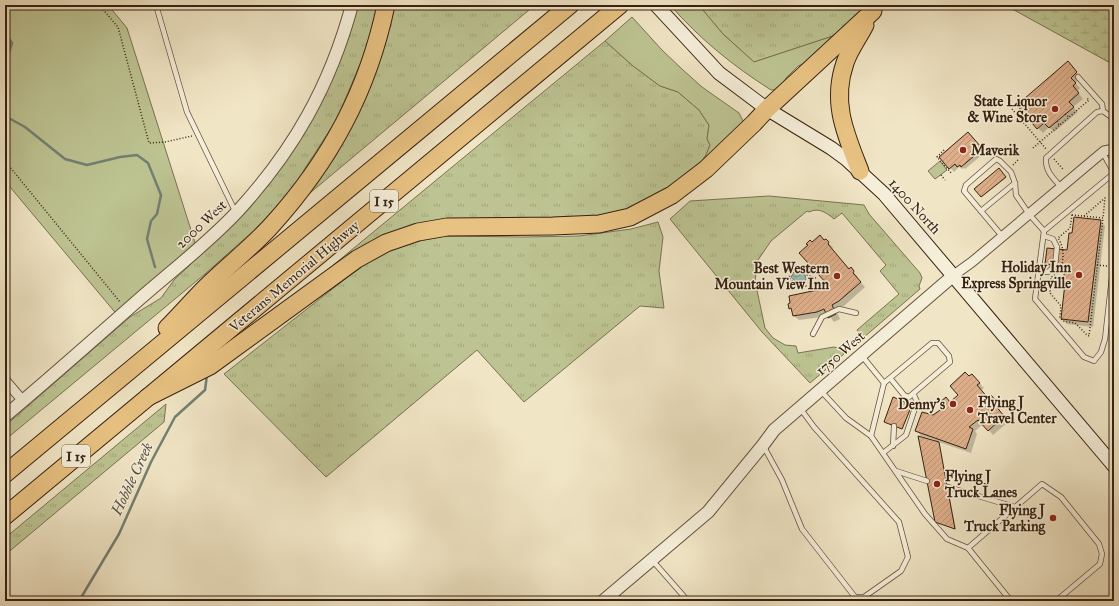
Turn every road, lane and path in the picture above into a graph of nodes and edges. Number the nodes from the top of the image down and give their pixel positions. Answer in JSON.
{"nodes":[{"id":1,"x":99,"y":5,"type":"edge"},
{"id":2,"x":156,"y":5,"type":"edge"},
{"id":3,"x":352,"y":5,"type":"edge"},
{"id":4,"x":386,"y":5,"type":"edge"},
{"id":5,"x":570,"y":5,"type":"edge"},
{"id":6,"x":620,"y":5,"type":"edge"},
{"id":7,"x":656,"y":5,"type":"edge"},
{"id":8,"x":875,"y":8,"type":"edge"},
{"id":9,"x":1078,"y":77,"type":"dead end"},
{"id":10,"x":1084,"y":95,"type":"dead end"},
{"id":11,"x":767,"y":109,"type":"junction"},
{"id":12,"x":1012,"y":109,"type":"dead end"},
{"id":13,"x":1103,"y":111,"type":"junction"},
{"id":14,"x":1065,"y":114,"type":"dead end"},
{"id":15,"x":1070,"y":116,"type":"junction"},
{"id":16,"x":1028,"y":118,"type":"dead end"},
{"id":17,"x":1114,"y":119,"type":"edge"},
{"id":18,"x":1057,"y":121,"type":"dead end"},
{"id":19,"x":1023,"y":122,"type":"junction"},
{"id":20,"x":1059,"y":125,"type":"junction"},
{"id":21,"x":198,"y":135,"type":"junction"},
{"id":22,"x":1040,"y":142,"type":"junction"},
{"id":23,"x":1033,"y":148,"type":"dead end"},
{"id":24,"x":1046,"y":149,"type":"dead end"},
{"id":25,"x":1114,"y":149,"type":"edge"},
{"id":26,"x":944,"y":150,"type":"dead end"},
{"id":27,"x":1102,"y":153,"type":"junction"},
{"id":28,"x":1054,"y":158,"type":"dead end"},
{"id":29,"x":5,"y":160,"type":"edge"},
{"id":30,"x":1018,"y":160,"type":"dead end"},
{"id":31,"x":1014,"y":164,"type":"dead end"},
{"id":32,"x":1063,"y":169,"type":"dead end"},
{"id":33,"x":860,"y":171,"type":"junction"},
{"id":34,"x":1114,"y":173,"type":"edge"},
{"id":35,"x":952,"y":174,"type":"dead end"},
{"id":36,"x":941,"y":175,"type":"dead end"},
{"id":37,"x":945,"y":180,"type":"dead end"},
{"id":38,"x":1016,"y":183,"type":"junction"},
{"id":39,"x":1061,"y":188,"type":"junction"},
{"id":40,"x":981,"y":211,"type":"junction"},
{"id":41,"x":236,"y":213,"type":"junction"},
{"id":42,"x":1029,"y":214,"type":"junction"},
{"id":43,"x":1084,"y":216,"type":"junction"},
{"id":44,"x":1103,"y":218,"type":"junction"},
{"id":45,"x":1044,"y":234,"type":"junction"},
{"id":46,"x":1002,"y":236,"type":"junction"},
{"id":47,"x":1114,"y":259,"type":"edge"},
{"id":48,"x":1097,"y":265,"type":"junction"},
{"id":49,"x":1113,"y":266,"type":"edge"},
{"id":50,"x":1038,"y":271,"type":"junction"},
{"id":51,"x":954,"y":275,"type":"junction"},
{"id":52,"x":816,"y":278,"type":"dead end"},
{"id":53,"x":815,"y":289,"type":"dead end"},
{"id":54,"x":126,"y":310,"type":"junction"},
{"id":55,"x":856,"y":313,"type":"dead end"},
{"id":56,"x":813,"y":334,"type":"dead end"},
{"id":57,"x":861,"y":354,"type":"junction"},
{"id":58,"x":890,"y":378,"type":"junction"},
{"id":59,"x":5,"y":380,"type":"edge"},
{"id":60,"x":119,"y":380,"type":"junction"},
{"id":61,"x":884,"y":383,"type":"junction"},
{"id":62,"x":820,"y":390,"type":"junction"},
{"id":63,"x":914,"y":395,"type":"junction"},
{"id":64,"x":906,"y":396,"type":"junction"},
{"id":65,"x":148,"y":397,"type":"junction"},
{"id":66,"x":23,"y":401,"type":"junction"},
{"id":67,"x":904,"y":402,"type":"dead end"},
{"id":68,"x":800,"y":408,"type":"junction"},
{"id":69,"x":5,"y":416,"type":"edge"},
{"id":70,"x":894,"y":426,"type":"dead end"},
{"id":71,"x":871,"y":436,"type":"junction"},
{"id":72,"x":763,"y":445,"type":"junction"},
{"id":73,"x":893,"y":446,"type":"junction"},
{"id":74,"x":883,"y":453,"type":"junction"},
{"id":75,"x":1114,"y":466,"type":"edge"},
{"id":76,"x":896,"y":471,"type":"junction"},
{"id":77,"x":5,"y":474,"type":"edge"},
{"id":78,"x":927,"y":481,"type":"dead end"},
{"id":79,"x":948,"y":488,"type":"dead end"},
{"id":80,"x":1015,"y":507,"type":"junction"},
{"id":81,"x":5,"y":516,"type":"edge"},
{"id":82,"x":968,"y":548,"type":"junction"},
{"id":83,"x":652,"y":560,"type":"junction"},
{"id":84,"x":686,"y":599,"type":"edge"},
{"id":85,"x":603,"y":601,"type":"edge"},
{"id":86,"x":679,"y":601,"type":"edge"},
{"id":87,"x":1011,"y":601,"type":"edge"},
{"id":88,"x":1056,"y":601,"type":"edge"}],
"edges":[{"from":1,"to":21,"type":"path"},
{"from":2,"to":21,"type":"lane"},
{"from":3,"to":41,"type":"street","name":"2000 West"},
{"from":4,"to":60,"type":"highway"},
{"from":5,"to":60,"type":"highway","number":"I 15"},
{"from":6,"to":65,"type":"highway","name":"Veterans Memorial Highway","number":"I 15"},
{"from":7,"to":11,"type":"main road","name":"1400 North"},
{"from":8,"to":11,"type":"highway"},
{"from":8,"to":33,"type":"highway"},
{"from":9,"to":13,"type":"lane"},
{"from":10,"to":15,"type":"path"},
{"from":11,"to":33,"type":"main road","name":"1400 North"},
{"from":11,"to":65,"type":"highway"},
{"from":12,"to":19,"type":"path"},
{"from":13,"to":17,"type":"lane"},
{"from":13,"to":39,"type":"lane"},
{"from":14,"to":15,"type":"path"},
{"from":15,"to":20,"type":"path"},
{"from":16,"to":19,"type":"path"},
{"from":18,"to":20,"type":"path"},
{"from":19,"to":22,"type":"path"},
{"from":20,"to":22,"type":"path"},
{"from":21,"to":41,"type":"lane"},
{"from":22,"to":23,"type":"path"},
{"from":22,"to":24,"type":"path"},
{"from":25,"to":27,"type":"street","name":"1750 West"},
{"from":26,"to":35,"type":"path"},
{"from":27,"to":34,"type":"lane"},
{"from":27,"to":39,"type":"street","name":"1750 West"},
{"from":28,"to":32,"type":"path"},
{"from":29,"to":54,"type":"path"},
{"from":30,"to":31,"type":"path"},
{"from":33,"to":51,"type":"main road","name":"1400 North"},
{"from":34,"to":45,"type":"lane"},
{"from":36,"to":37,"type":"path"},
{"from":38,"to":40,"type":"lane"},
{"from":38,"to":40,"type":"lane"},
{"from":38,"to":42,"type":"lane"},
{"from":39,"to":42,"type":"street","name":"1750 West"},
{"from":40,"to":46,"type":"lane"},
{"from":41,"to":54,"type":"street","name":"2000 West"},
{"from":42,"to":45,"type":"lane"},
{"from":42,"to":46,"type":"street","name":"1750 West"},
{"from":43,"to":44,"type":"path"},
{"from":43,"to":44,"type":"path"},
{"from":43,"to":48,"type":"path"},
{"from":44,"to":48,"type":"path"},
{"from":45,"to":50,"type":"lane"},
{"from":45,"to":50,"type":"lane"},
{"from":46,"to":51,"type":"street","name":"1750 West"},
{"from":47,"to":49,"type":"lane"},
{"from":48,"to":49,"type":"path"},
{"from":49,"to":50,"type":"lane"},
{"from":51,"to":57,"type":"street","name":"1750 West"},
{"from":51,"to":75,"type":"main road","name":"1400 North"},
{"from":52,"to":53,"type":"path"},
{"from":54,"to":66,"type":"street","name":"2000 West"},
{"from":55,"to":56,"type":"lane"},
{"from":57,"to":61,"type":"lane"},
{"from":57,"to":62,"type":"street","name":"1750 West"},
{"from":58,"to":61,"type":"lane"},
{"from":58,"to":63,"type":"lane"},
{"from":58,"to":64,"type":"lane"},
{"from":59,"to":66,"type":"street"},
{"from":60,"to":77,"type":"highway","number":"I 15"},
{"from":61,"to":71,"type":"lane"},
{"from":62,"to":68,"type":"street","name":"1750 West"},
{"from":62,"to":71,"type":"lane"},
{"from":63,"to":64,"type":"lane"},
{"from":63,"to":73,"type":"lane"},
{"from":64,"to":67,"type":"lane"},
{"from":65,"to":81,"type":"highway","name":"Veterans Memorial Highway","number":"I 15"},
{"from":66,"to":69,"type":"street","name":"2000 West"},
{"from":68,"to":72,"type":"street","name":"1750 West"},
{"from":68,"to":72,"type":"lane"},
{"from":70,"to":73,"type":"lane"},
{"from":71,"to":74,"type":"lane"},
{"from":72,"to":83,"type":"street","name":"1750 West"},
{"from":73,"to":74,"type":"lane"},
{"from":74,"to":76,"type":"lane"},
{"from":76,"to":78,"type":"lane"},
{"from":76,"to":82,"type":"lane"},
{"from":79,"to":80,"type":"lane"},
{"from":80,"to":82,"type":"lane"},
{"from":80,"to":88,"type":"lane"},
{"from":82,"to":87,"type":"lane"},
{"from":83,"to":84,"type":"lane"},
{"from":83,"to":85,"type":"street","name":"1750 West"},
{"from":84,"to":86,"type":"lane"}]}
